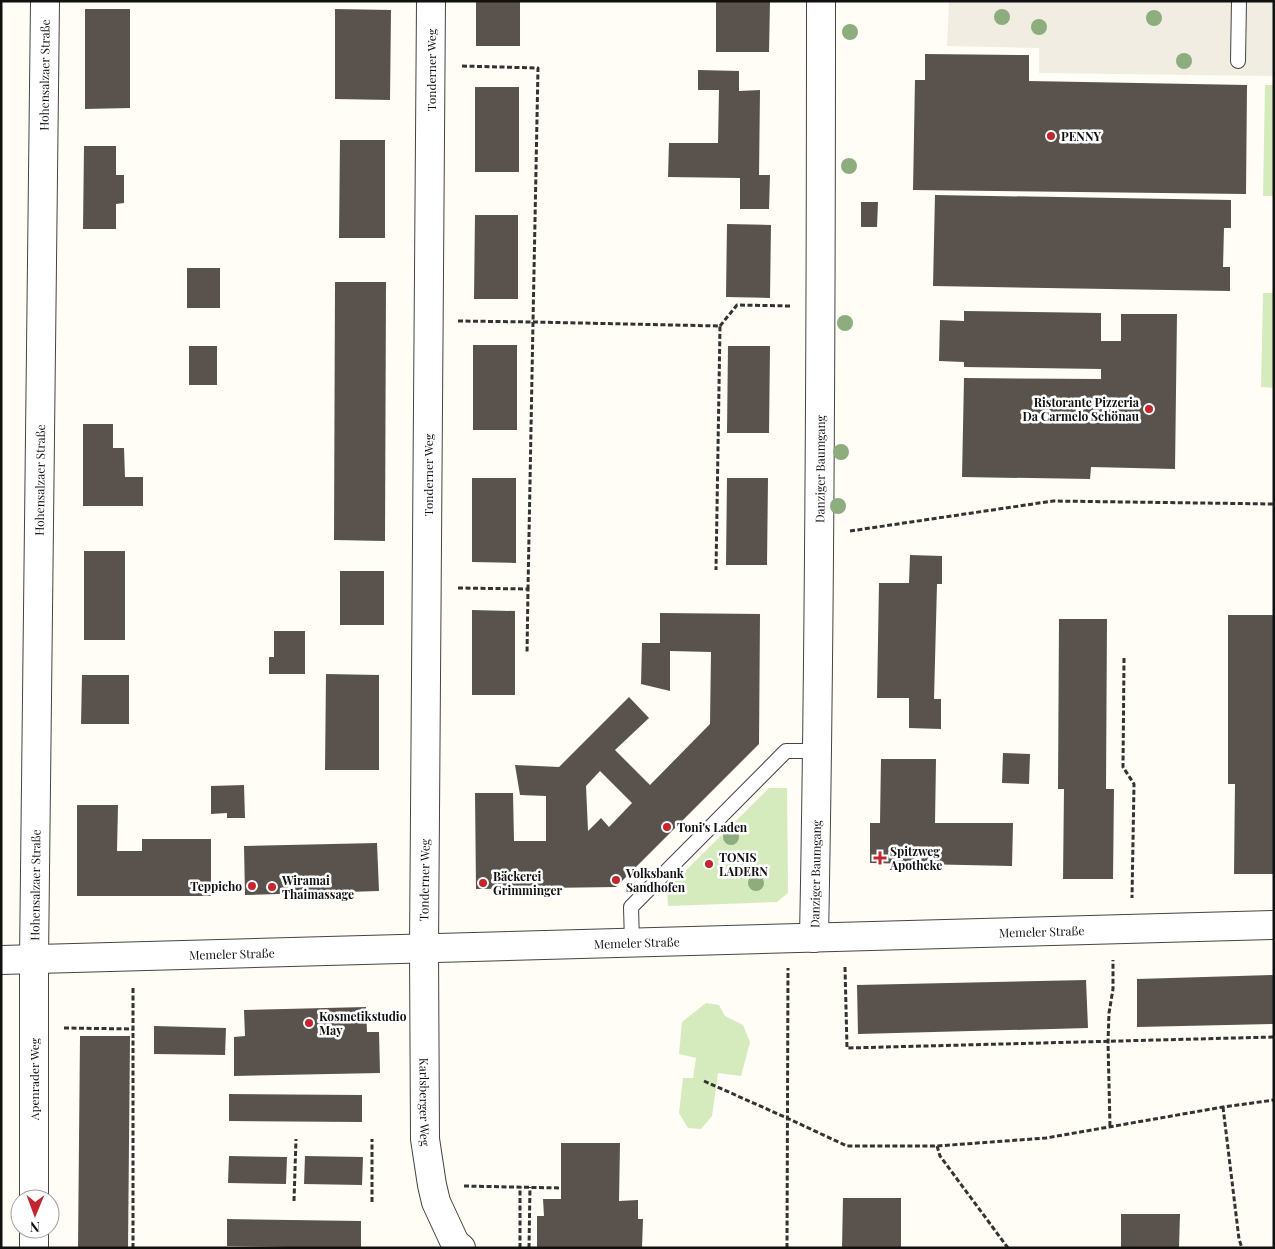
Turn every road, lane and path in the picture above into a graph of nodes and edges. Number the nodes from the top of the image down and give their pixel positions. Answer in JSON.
{"nodes":[{"id":1,"x":45,"y":1,"type":"edge"},
{"id":2,"x":431,"y":1,"type":"edge"},
{"id":3,"x":821,"y":1,"type":"edge"},
{"id":4,"x":1239,"y":1,"type":"edge"},
{"id":5,"x":1238,"y":61,"type":"dead end"},
{"id":6,"x":431,"y":66,"type":"junction"},
{"id":7,"x":821,"y":306,"type":"junction"},
{"id":8,"x":430,"y":320,"type":"junction"},
{"id":9,"x":533,"y":322,"type":"junction"},
{"id":10,"x":720,"y":326,"type":"junction"},
{"id":11,"x":1274,"y":504,"type":"edge"},
{"id":12,"x":819,"y":536,"type":"junction"},
{"id":13,"x":716,"y":570,"type":"dead end"},
{"id":14,"x":428,"y":587,"type":"junction"},
{"id":15,"x":528,"y":589,"type":"junction"},
{"id":16,"x":527,"y":654,"type":"dead end"},
{"id":17,"x":1124,"y":658,"type":"dead end"},
{"id":18,"x":818,"y":750,"type":"junction"},
{"id":19,"x":1274,"y":925,"type":"edge"},
{"id":20,"x":1122,"y":929,"type":"junction"},
{"id":21,"x":844,"y":936,"type":"junction"},
{"id":22,"x":800,"y":938,"type":"junction"},
{"id":23,"x":632,"y":942,"type":"junction"},
{"id":24,"x":424,"y":948,"type":"junction"},
{"id":25,"x":134,"y":956,"type":"junction"},
{"id":26,"x":34,"y":959,"type":"junction"},
{"id":27,"x":1,"y":960,"type":"edge"},
{"id":28,"x":34,"y":1028,"type":"junction"},
{"id":29,"x":133,"y":1029,"type":"junction"},
{"id":30,"x":1274,"y":1037,"type":"edge"},
{"id":31,"x":1108,"y":1042,"type":"junction"},
{"id":32,"x":704,"y":1081,"type":"dead end"},
{"id":33,"x":1274,"y":1100,"type":"edge"},
{"id":34,"x":1223,"y":1106,"type":"junction"},
{"id":35,"x":787,"y":1118,"type":"junction"},
{"id":36,"x":1110,"y":1126,"type":"junction"},
{"id":37,"x":296,"y":1139,"type":"dead end"},
{"id":38,"x":372,"y":1139,"type":"dead end"},
{"id":39,"x":937,"y":1146,"type":"junction"},
{"id":40,"x":432,"y":1185,"type":"junction"},
{"id":41,"x":520,"y":1187,"type":"junction"},
{"id":42,"x":530,"y":1188,"type":"junction"},
{"id":43,"x":561,"y":1188,"type":"dead end"},
{"id":44,"x":34,"y":1189,"type":"edge"},
{"id":45,"x":294,"y":1201,"type":"dead end"},
{"id":46,"x":372,"y":1202,"type":"dead end"},
{"id":47,"x":455,"y":1246,"type":"edge"},
{"id":48,"x":133,"y":1248,"type":"edge"},
{"id":49,"x":520,"y":1248,"type":"edge"},
{"id":50,"x":529,"y":1248,"type":"edge"},
{"id":51,"x":787,"y":1248,"type":"edge"},
{"id":52,"x":1008,"y":1248,"type":"edge"},
{"id":53,"x":1242,"y":1248,"type":"edge"}],
"edges":[{"from":1,"to":26,"type":"street","name":"Hohensalzaer Straße"},
{"from":2,"to":6,"type":"street","name":"Tonderner Weg"},
{"from":3,"to":7,"type":"street","name":"Danziger Baumgang"},
{"from":4,"to":5,"type":"lane"},
{"from":6,"to":8,"type":"street","name":"Tonderner Weg"},
{"from":6,"to":9,"type":"path"},
{"from":7,"to":10,"type":"path"},
{"from":7,"to":12,"type":"street","name":"Danziger Baumgang"},
{"from":8,"to":9,"type":"path"},
{"from":8,"to":14,"type":"street","name":"Tonderner Weg"},
{"from":9,"to":10,"type":"path"},
{"from":9,"to":15,"type":"path"},
{"from":10,"to":13,"type":"path"},
{"from":11,"to":12,"type":"path"},
{"from":12,"to":18,"type":"street","name":"Danziger Baumgang"},
{"from":14,"to":15,"type":"path"},
{"from":14,"to":24,"type":"street","name":"Tonderner Weg"},
{"from":15,"to":16,"type":"path"},
{"from":17,"to":20,"type":"path"},
{"from":18,"to":22,"type":"street","name":"Danziger Baumgang"},
{"from":18,"to":23,"type":"lane"},
{"from":19,"to":20,"type":"street","name":"Memeler Straße"},
{"from":20,"to":21,"type":"street","name":"Memeler Straße"},
{"from":20,"to":31,"type":"path"},
{"from":21,"to":22,"type":"street","name":"Memeler Straße"},
{"from":21,"to":31,"type":"path"},
{"from":22,"to":23,"type":"street","name":"Memeler Straße"},
{"from":22,"to":35,"type":"path"},
{"from":23,"to":24,"type":"street","name":"Memeler Straße"},
{"from":24,"to":25,"type":"street","name":"Memeler Straße"},
{"from":24,"to":40,"type":"street","name":"Karlsberger Weg"},
{"from":25,"to":26,"type":"street","name":"Memeler Straße"},
{"from":25,"to":29,"type":"path"},
{"from":26,"to":27,"type":"street","name":"Memeler Straße"},
{"from":26,"to":28,"type":"street","name":"Apenrader Weg"},
{"from":28,"to":29,"type":"path"},
{"from":28,"to":44,"type":"street","name":"Apenrader Weg"},
{"from":29,"to":48,"type":"path"},
{"from":30,"to":31,"type":"path"},
{"from":31,"to":36,"type":"path"},
{"from":32,"to":35,"type":"path"},
{"from":33,"to":34,"type":"path"},
{"from":34,"to":36,"type":"path"},
{"from":34,"to":53,"type":"path"},
{"from":35,"to":39,"type":"path"},
{"from":35,"to":51,"type":"path"},
{"from":36,"to":39,"type":"path"},
{"from":37,"to":45,"type":"path"},
{"from":38,"to":46,"type":"path"},
{"from":39,"to":52,"type":"path"},
{"from":40,"to":41,"type":"path"},
{"from":40,"to":47,"type":"street","name":"Karlsberger Weg"},
{"from":41,"to":42,"type":"path"},
{"from":41,"to":49,"type":"path"},
{"from":42,"to":43,"type":"path"},
{"from":42,"to":50,"type":"path"}]}
